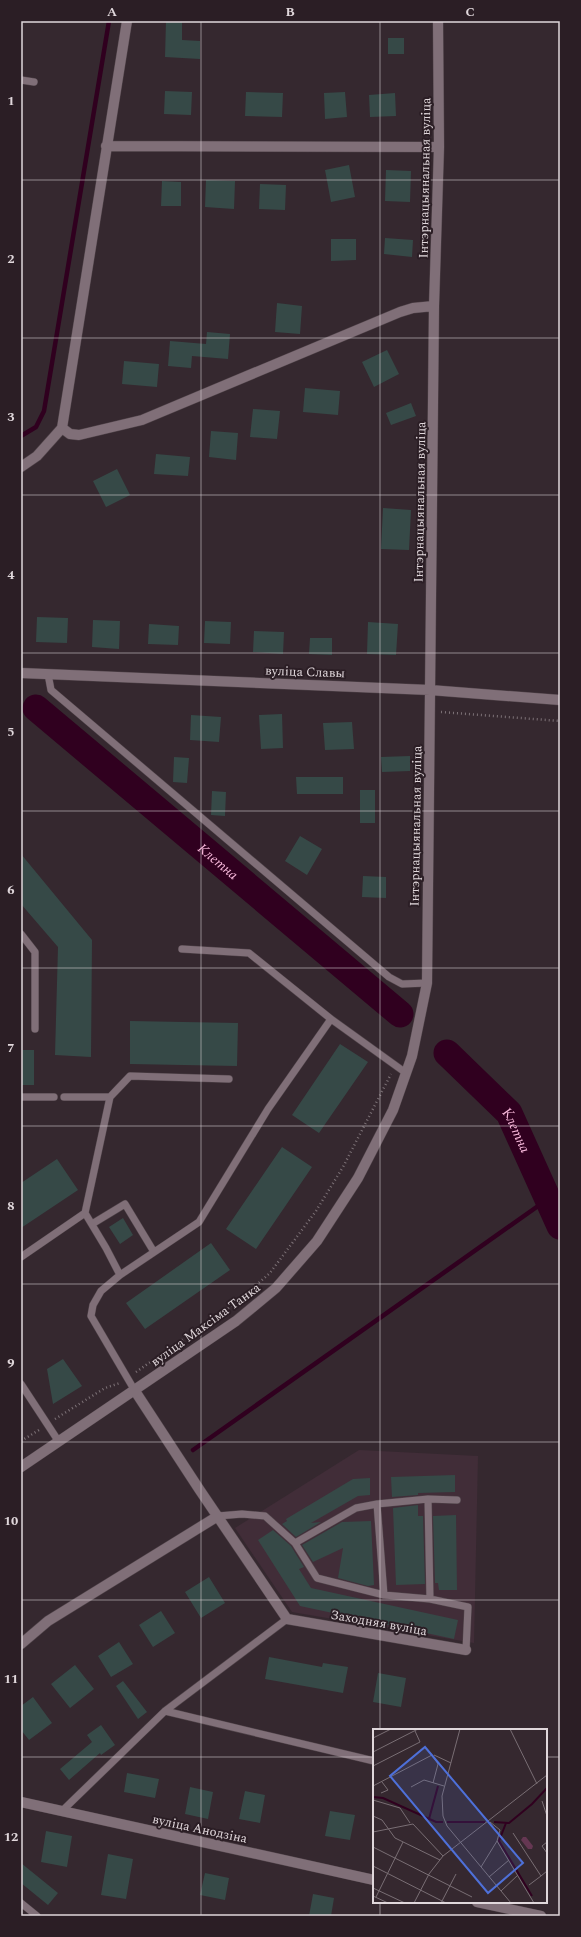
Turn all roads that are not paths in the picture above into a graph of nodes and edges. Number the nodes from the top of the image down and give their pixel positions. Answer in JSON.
{"nodes":[{"id":1,"x":127,"y":21,"type":"edge"},
{"id":2,"x":438,"y":21,"type":"edge"},
{"id":3,"x":21,"y":80,"type":"edge"},
{"id":4,"x":34,"y":82,"type":"dead end"},
{"id":5,"x":106,"y":146,"type":"junction"},
{"id":6,"x":439,"y":147,"type":"junction"},
{"id":7,"x":434,"y":306,"type":"junction"},
{"id":8,"x":62,"y":428,"type":"junction"},
{"id":9,"x":21,"y":467,"type":"edge"},
{"id":10,"x":21,"y":672,"type":"edge"},
{"id":11,"x":48,"y":674,"type":"junction"},
{"id":12,"x":430,"y":690,"type":"junction"},
{"id":13,"x":560,"y":700,"type":"edge"},
{"id":14,"x":21,"y":934,"type":"edge"},
{"id":15,"x":182,"y":949,"type":"dead end"},
{"id":16,"x":427,"y":983,"type":"junction"},
{"id":17,"x":331,"y":1019,"type":"junction"},
{"id":18,"x":35,"y":1029,"type":"dead end"},
{"id":19,"x":406,"y":1073,"type":"junction"},
{"id":20,"x":229,"y":1079,"type":"dead end"},
{"id":21,"x":21,"y":1097,"type":"edge"},
{"id":22,"x":54,"y":1097,"type":"dead end"},
{"id":23,"x":64,"y":1097,"type":"dead end"},
{"id":24,"x":110,"y":1097,"type":"junction"},
{"id":25,"x":85,"y":1213,"type":"junction"},
{"id":26,"x":92,"y":1224,"type":"junction"},
{"id":27,"x":154,"y":1252,"type":"junction"},
{"id":28,"x":21,"y":1257,"type":"edge"},
{"id":29,"x":120,"y":1275,"type":"junction"},
{"id":30,"x":21,"y":1384,"type":"edge"},
{"id":31,"x":135,"y":1391,"type":"junction"},
{"id":32,"x":59,"y":1442,"type":"junction"},
{"id":33,"x":21,"y":1467,"type":"edge"},
{"id":34,"x":428,"y":1499,"type":"junction"},
{"id":35,"x":457,"y":1500,"type":"dead end"},
{"id":36,"x":377,"y":1504,"type":"junction"},
{"id":37,"x":218,"y":1516,"type":"junction"},
{"id":38,"x":295,"y":1543,"type":"junction"},
{"id":39,"x":384,"y":1595,"type":"junction"},
{"id":40,"x":430,"y":1599,"type":"junction"},
{"id":41,"x":287,"y":1619,"type":"junction"},
{"id":42,"x":21,"y":1644,"type":"edge"},
{"id":43,"x":466,"y":1650,"type":"joint"},
{"id":44,"x":165,"y":1711,"type":"junction"},
{"id":45,"x":373,"y":1761,"type":"edge"},
{"id":46,"x":21,"y":1802,"type":"edge"},
{"id":47,"x":62,"y":1812,"type":"junction"},
{"id":48,"x":373,"y":1880,"type":"edge"},
{"id":49,"x":21,"y":1903,"type":"edge"},
{"id":50,"x":482,"y":1903,"type":"edge"},
{"id":51,"x":37,"y":1916,"type":"edge"},
{"id":52,"x":541,"y":1916,"type":"edge"}],
"edges":[{"from":1,"to":5,"type":"street"},
{"from":2,"to":6,"type":"street","name":"Інтэрнацыянальная вуліца"},
{"from":3,"to":4,"type":"lane"},
{"from":5,"to":6,"type":"street"},
{"from":5,"to":8,"type":"street"},
{"from":6,"to":7,"type":"street","name":"Інтэрнацыянальная вуліца"},
{"from":7,"to":8,"type":"street"},
{"from":7,"to":12,"type":"street","name":"Інтэрнацыянальная вуліца"},
{"from":8,"to":9,"type":"street"},
{"from":10,"to":11,"type":"street","name":"вуліца Славы"},
{"from":11,"to":12,"type":"street","name":"вуліца Славы"},
{"from":11,"to":16,"type":"lane"},
{"from":12,"to":13,"type":"street","name":"вуліца Славы"},
{"from":12,"to":16,"type":"street","name":"Інтэрнацыянальная вуліца"},
{"from":14,"to":18,"type":"lane"},
{"from":15,"to":17,"type":"lane"},
{"from":16,"to":19,"type":"street","name":"вуліца Максіма Танка"},
{"from":17,"to":19,"type":"lane"},
{"from":17,"to":27,"type":"lane"},
{"from":19,"to":31,"type":"street","name":"вуліца Максіма Танка"},
{"from":20,"to":24,"type":"lane"},
{"from":21,"to":22,"type":"lane"},
{"from":23,"to":24,"type":"lane"},
{"from":24,"to":25,"type":"lane"},
{"from":25,"to":26,"type":"lane"},
{"from":25,"to":28,"type":"lane"},
{"from":26,"to":27,"type":"lane"},
{"from":26,"to":29,"type":"lane"},
{"from":27,"to":29,"type":"lane"},
{"from":29,"to":31,"type":"lane"},
{"from":30,"to":32,"type":"lane"},
{"from":31,"to":32,"type":"street","name":"вуліца Максіма Танка"},
{"from":31,"to":37,"type":"street"},
{"from":32,"to":33,"type":"street","name":"вуліца Максіма Танка"},
{"from":34,"to":35,"type":"lane"},
{"from":34,"to":36,"type":"lane"},
{"from":34,"to":40,"type":"lane"},
{"from":36,"to":38,"type":"lane"},
{"from":36,"to":39,"type":"lane"},
{"from":37,"to":38,"type":"lane"},
{"from":37,"to":41,"type":"street"},
{"from":37,"to":42,"type":"street"},
{"from":38,"to":39,"type":"lane"},
{"from":39,"to":40,"type":"lane"},
{"from":40,"to":43,"type":"lane"},
{"from":41,"to":43,"type":"street","name":"Заходняя вуліца"},
{"from":41,"to":44,"type":"lane"},
{"from":44,"to":45,"type":"lane"},
{"from":44,"to":47,"type":"lane"},
{"from":46,"to":47,"type":"street","name":"вуліца Анодзіна"},
{"from":47,"to":48,"type":"street","name":"вуліца Анодзіна"},
{"from":49,"to":51,"type":"lane"},
{"from":50,"to":52,"type":"street"}]}
